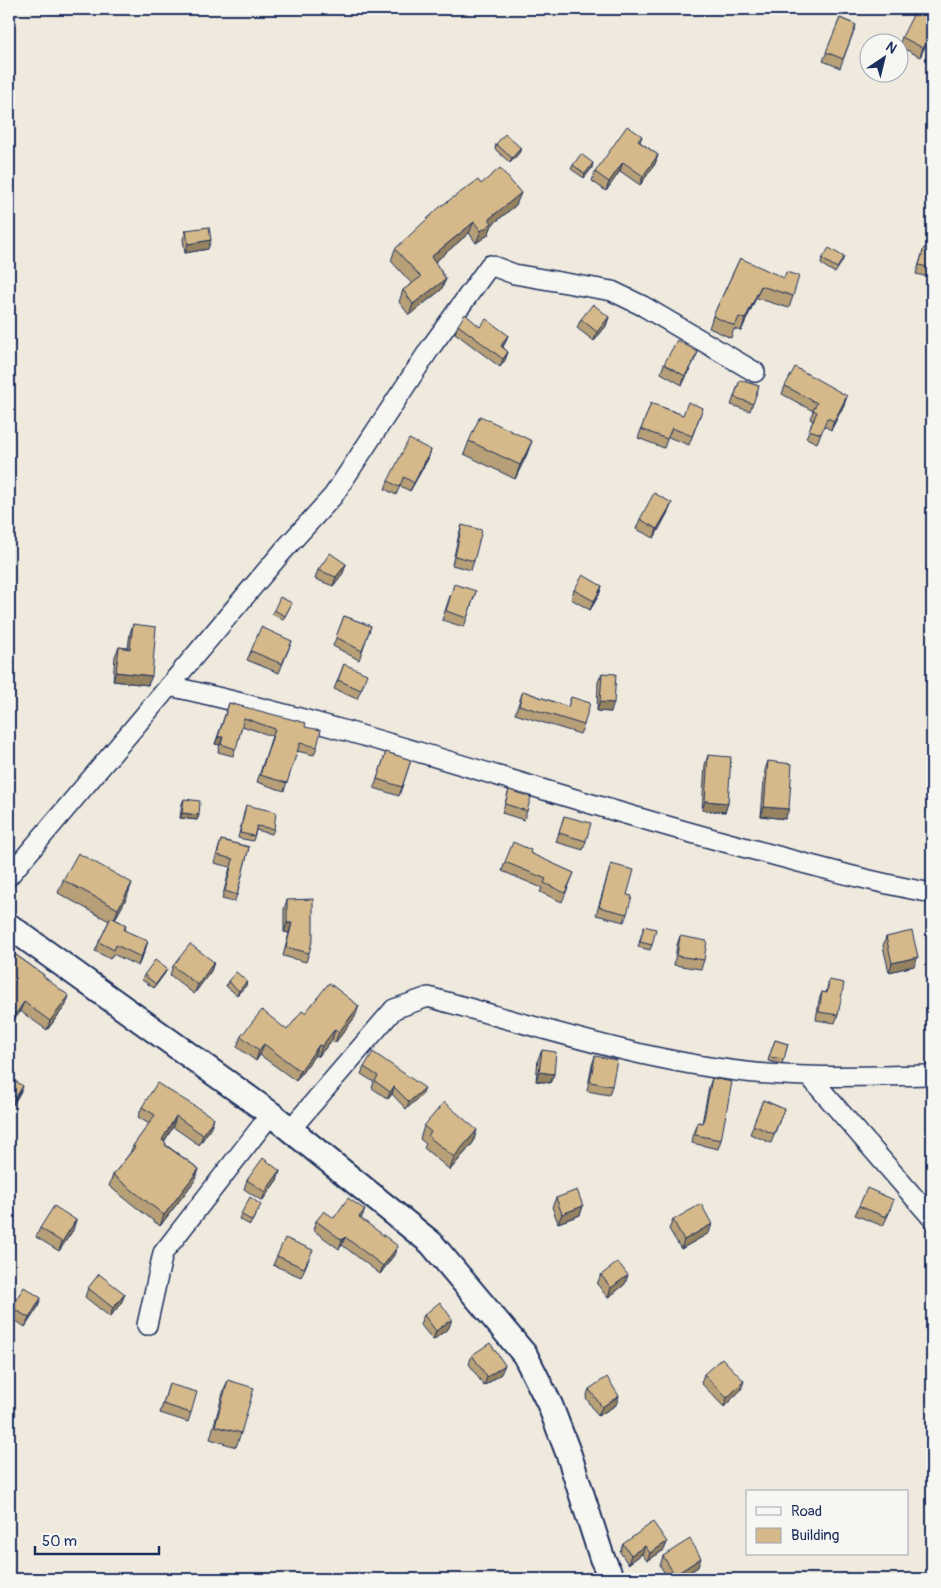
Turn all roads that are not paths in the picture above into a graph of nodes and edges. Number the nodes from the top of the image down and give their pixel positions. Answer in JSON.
{"nodes":[{"id":1,"x":755,"y":372,"type":"dead end"},
{"id":2,"x":169,"y":686,"type":"junction"},
{"id":3,"x":9,"y":876,"type":"edge"},
{"id":4,"x":932,"y":893,"type":"edge"},
{"id":5,"x":9,"y":926,"type":"edge"},
{"id":6,"x":932,"y":1075,"type":"edge"},
{"id":7,"x":810,"y":1077,"type":"junction"},
{"id":8,"x":271,"y":1114,"type":"junction"},
{"id":9,"x":289,"y":1130,"type":"junction"},
{"id":10,"x":932,"y":1218,"type":"edge"},
{"id":11,"x":147,"y":1325,"type":"dead end"},
{"id":12,"x":612,"y":1579,"type":"edge"}],
"edges":[{"from":1,"to":2,"type":"street"},
{"from":2,"to":3,"type":"street"},
{"from":2,"to":4,"type":"street"},
{"from":5,"to":8,"type":"street"},
{"from":6,"to":7,"type":"street"},
{"from":7,"to":9,"type":"street"},
{"from":7,"to":10,"type":"street"},
{"from":8,"to":9,"type":"street"},
{"from":8,"to":11,"type":"street"},
{"from":9,"to":12,"type":"street"}]}
